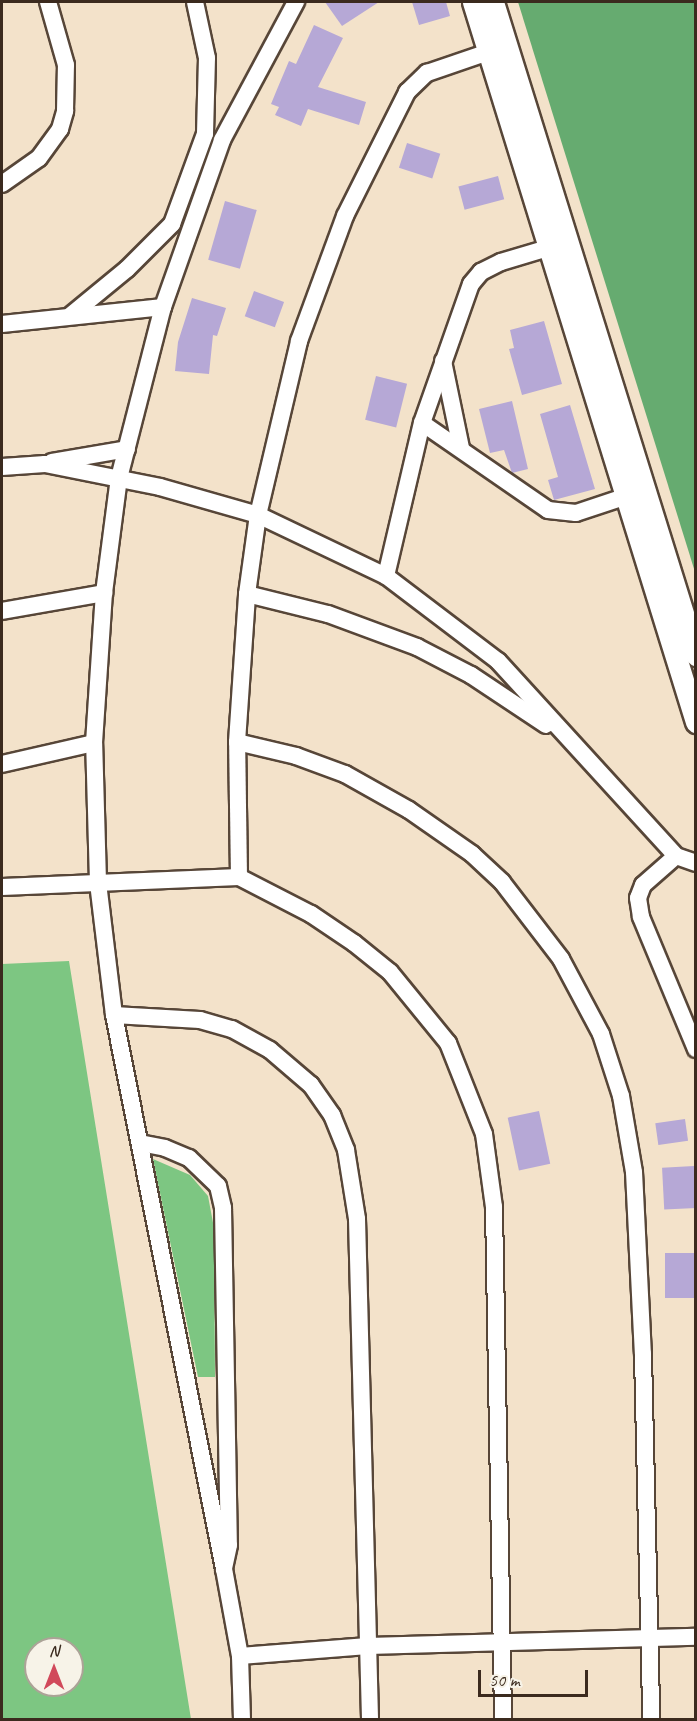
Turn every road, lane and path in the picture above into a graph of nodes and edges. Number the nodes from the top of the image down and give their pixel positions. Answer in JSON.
{"nodes":[{"id":1,"x":48,"y":2,"type":"edge"},
{"id":2,"x":195,"y":2,"type":"edge"},
{"id":3,"x":296,"y":2,"type":"edge"},
{"id":4,"x":473,"y":2,"type":"edge"},
{"id":5,"x":493,"y":2,"type":"edge"},
{"id":6,"x":498,"y":49,"type":"junction"},
{"id":7,"x":205,"y":134,"type":"junction"},
{"id":8,"x":222,"y":140,"type":"junction"},
{"id":9,"x":2,"y":184,"type":"edge"},
{"id":10,"x":172,"y":224,"type":"junction"},
{"id":11,"x":190,"y":231,"type":"junction"},
{"id":12,"x":558,"y":245,"type":"junction"},
{"id":13,"x":163,"y":307,"type":"junction"},
{"id":14,"x":71,"y":315,"type":"junction"},
{"id":15,"x":2,"y":324,"type":"edge"},
{"id":16,"x":443,"y":360,"type":"junction"},
{"id":17,"x":422,"y":423,"type":"junction"},
{"id":18,"x":461,"y":448,"type":"junction"},
{"id":19,"x":127,"y":449,"type":"junction"},
{"id":20,"x":45,"y":464,"type":"junction"},
{"id":21,"x":2,"y":467,"type":"edge"},
{"id":22,"x":119,"y":478,"type":"junction"},
{"id":23,"x":635,"y":494,"type":"junction"},
{"id":24,"x":258,"y":514,"type":"junction"},
{"id":25,"x":386,"y":576,"type":"junction"},
{"id":26,"x":104,"y":593,"type":"junction"},
{"id":27,"x":248,"y":594,"type":"junction"},
{"id":28,"x":2,"y":611,"type":"edge"},
{"id":29,"x":696,"y":655,"type":"edge"},
{"id":30,"x":696,"y":722,"type":"edge"},
{"id":31,"x":237,"y":742,"type":"junction"},
{"id":32,"x":94,"y":743,"type":"junction"},
{"id":33,"x":572,"y":743,"type":"junction"},
{"id":34,"x":2,"y":764,"type":"edge"},
{"id":35,"x":676,"y":856,"type":"junction"},
{"id":36,"x":696,"y":863,"type":"edge"},
{"id":37,"x":239,"y":877,"type":"junction"},
{"id":38,"x":98,"y":882,"type":"junction"},
{"id":39,"x":2,"y":887,"type":"edge"},
{"id":40,"x":114,"y":1015,"type":"junction"},
{"id":41,"x":696,"y":1049,"type":"edge"},
{"id":42,"x":140,"y":1143,"type":"junction"},
{"id":43,"x":224,"y":1569,"type":"junction"},
{"id":44,"x":696,"y":1637,"type":"edge"},
{"id":45,"x":651,"y":1639,"type":"junction"},
{"id":46,"x":504,"y":1642,"type":"junction"},
{"id":47,"x":368,"y":1646,"type":"junction"},
{"id":48,"x":240,"y":1656,"type":"junction"},
{"id":49,"x":242,"y":1719,"type":"edge"},
{"id":50,"x":370,"y":1719,"type":"edge"},
{"id":51,"x":503,"y":1719,"type":"edge"},
{"id":52,"x":651,"y":1719,"type":"edge"}],
"edges":[{"from":1,"to":9,"type":"street"},
{"from":2,"to":7,"type":"street"},
{"from":3,"to":8,"type":"street"},
{"from":4,"to":6,"type":"street"},
{"from":5,"to":6,"type":"street"},
{"from":6,"to":12,"type":"street"},
{"from":6,"to":24,"type":"street"},
{"from":7,"to":8,"type":"street"},
{"from":7,"to":10,"type":"street"},
{"from":8,"to":11,"type":"street"},
{"from":10,"to":11,"type":"street"},
{"from":10,"to":14,"type":"street"},
{"from":11,"to":13,"type":"street"},
{"from":12,"to":16,"type":"street"},
{"from":12,"to":23,"type":"street"},
{"from":13,"to":14,"type":"street"},
{"from":13,"to":19,"type":"street"},
{"from":14,"to":15,"type":"street"},
{"from":16,"to":17,"type":"street"},
{"from":16,"to":18,"type":"street"},
{"from":17,"to":18,"type":"street"},
{"from":17,"to":25,"type":"street"},
{"from":18,"to":23,"type":"street"},
{"from":19,"to":20,"type":"street"},
{"from":19,"to":22,"type":"street"},
{"from":20,"to":21,"type":"street"},
{"from":20,"to":22,"type":"street"},
{"from":22,"to":24,"type":"street"},
{"from":22,"to":26,"type":"street"},
{"from":23,"to":29,"type":"street"},
{"from":23,"to":30,"type":"street"},
{"from":24,"to":25,"type":"street"},
{"from":24,"to":27,"type":"street"},
{"from":25,"to":33,"type":"street"},
{"from":26,"to":28,"type":"street"},
{"from":26,"to":32,"type":"street"},
{"from":27,"to":31,"type":"street"},
{"from":27,"to":33,"type":"street"},
{"from":31,"to":37,"type":"street"},
{"from":31,"to":45,"type":"street"},
{"from":32,"to":34,"type":"street"},
{"from":32,"to":38,"type":"street"},
{"from":33,"to":35,"type":"street"},
{"from":35,"to":36,"type":"street"},
{"from":35,"to":41,"type":"street"},
{"from":37,"to":38,"type":"street"},
{"from":37,"to":46,"type":"street"},
{"from":38,"to":39,"type":"street"},
{"from":38,"to":40,"type":"street"},
{"from":40,"to":42,"type":"street"},
{"from":40,"to":47,"type":"street"},
{"from":42,"to":43,"type":"street"},
{"from":42,"to":43,"type":"street"},
{"from":43,"to":48,"type":"street"},
{"from":44,"to":45,"type":"street"},
{"from":45,"to":46,"type":"street"},
{"from":45,"to":52,"type":"street"},
{"from":46,"to":47,"type":"street"},
{"from":46,"to":51,"type":"street"},
{"from":47,"to":48,"type":"street"},
{"from":47,"to":50,"type":"street"},
{"from":48,"to":49,"type":"street"}]}
